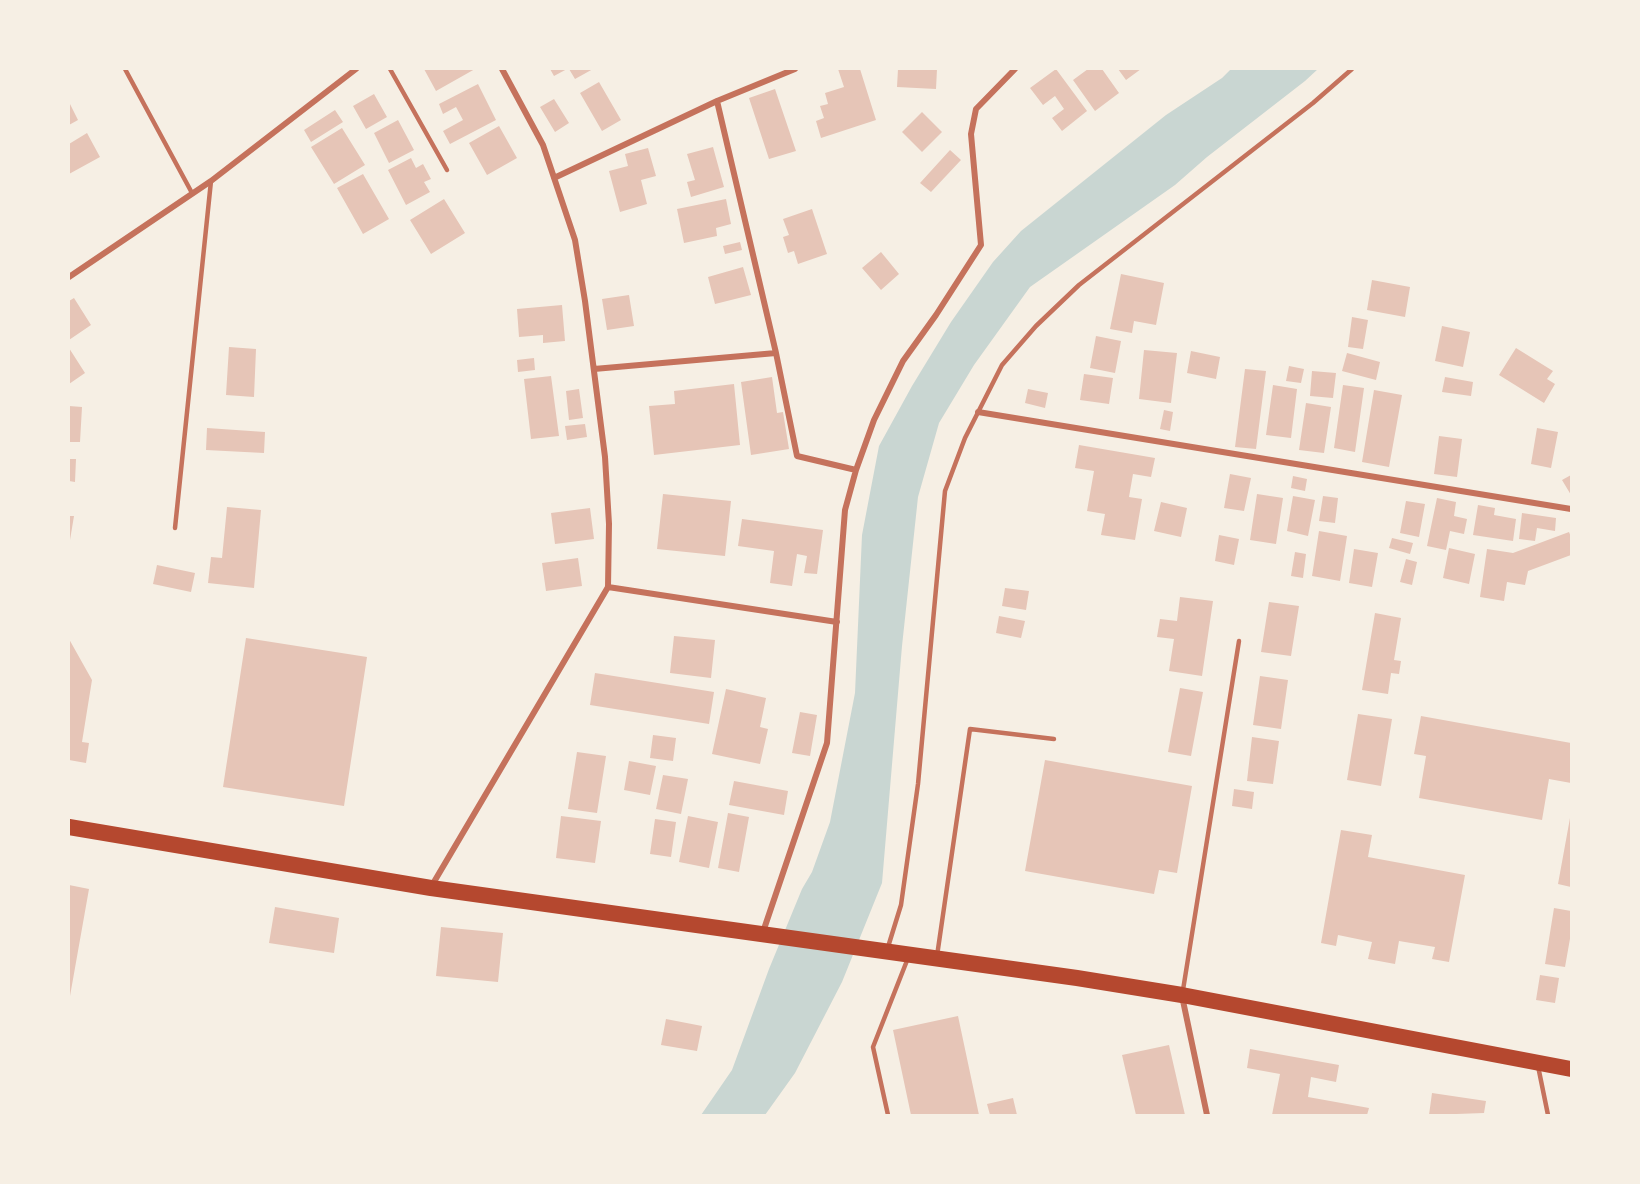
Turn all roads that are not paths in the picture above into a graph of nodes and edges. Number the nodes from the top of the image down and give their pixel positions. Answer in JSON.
{"nodes":[{"id":1,"x":125,"y":69,"type":"edge"},
{"id":2,"x":356,"y":69,"type":"edge"},
{"id":3,"x":390,"y":69,"type":"edge"},
{"id":4,"x":501,"y":69,"type":"edge"},
{"id":5,"x":795,"y":69,"type":"edge"},
{"id":6,"x":1015,"y":69,"type":"edge"},
{"id":7,"x":1352,"y":69,"type":"edge"},
{"id":8,"x":717,"y":101,"type":"junction"},
{"id":9,"x":447,"y":170,"type":"dead end"},
{"id":10,"x":554,"y":178,"type":"junction"},
{"id":11,"x":211,"y":181,"type":"junction"},
{"id":12,"x":192,"y":194,"type":"junction"},
{"id":13,"x":69,"y":277,"type":"edge"},
{"id":14,"x":776,"y":352,"type":"junction"},
{"id":15,"x":594,"y":369,"type":"junction"},
{"id":16,"x":978,"y":412,"type":"junction"},
{"id":17,"x":856,"y":470,"type":"junction"},
{"id":18,"x":1571,"y":509,"type":"edge"},
{"id":19,"x":175,"y":528,"type":"dead end"},
{"id":20,"x":608,"y":588,"type":"junction"},
{"id":21,"x":837,"y":622,"type":"junction"},
{"id":22,"x":1239,"y":641,"type":"dead end"},
{"id":23,"x":1054,"y":739,"type":"dead end"},
{"id":24,"x":69,"y":827,"type":"edge"},
{"id":25,"x":431,"y":888,"type":"junction"},
{"id":26,"x":770,"y":935,"type":"junction"},
{"id":27,"x":879,"y":951,"type":"junction"},
{"id":28,"x":909,"y":956,"type":"junction"},
{"id":29,"x":936,"y":959,"type":"junction"},
{"id":30,"x":1182,"y":995,"type":"junction"},
{"id":31,"x":1538,"y":1063,"type":"junction"},
{"id":32,"x":1571,"y":1067,"type":"edge"},
{"id":33,"x":888,"y":1115,"type":"edge"},
{"id":34,"x":1207,"y":1115,"type":"edge"},
{"id":35,"x":1548,"y":1115,"type":"edge"}],
"edges":[{"from":1,"to":12,"type":"lane"},
{"from":2,"to":11,"type":"street"},
{"from":3,"to":9,"type":"lane"},
{"from":4,"to":10,"type":"street"},
{"from":5,"to":8,"type":"street"},
{"from":6,"to":17,"type":"street"},
{"from":7,"to":16,"type":"lane"},
{"from":8,"to":10,"type":"street"},
{"from":8,"to":14,"type":"street"},
{"from":10,"to":15,"type":"street"},
{"from":11,"to":12,"type":"street"},
{"from":11,"to":19,"type":"lane"},
{"from":12,"to":13,"type":"street"},
{"from":14,"to":15,"type":"street"},
{"from":14,"to":17,"type":"street"},
{"from":15,"to":20,"type":"street"},
{"from":16,"to":18,"type":"street"},
{"from":16,"to":27,"type":"lane"},
{"from":17,"to":21,"type":"street"},
{"from":20,"to":21,"type":"street"},
{"from":20,"to":25,"type":"street"},
{"from":21,"to":26,"type":"street"},
{"from":22,"to":30,"type":"lane"},
{"from":23,"to":29,"type":"lane"},
{"from":24,"to":25,"type":"highway"},
{"from":25,"to":26,"type":"highway"},
{"from":26,"to":27,"type":"highway"},
{"from":27,"to":28,"type":"highway"},
{"from":28,"to":29,"type":"highway"},
{"from":28,"to":33,"type":"lane"},
{"from":29,"to":30,"type":"highway"},
{"from":30,"to":31,"type":"highway"},
{"from":30,"to":34,"type":"street"},
{"from":31,"to":32,"type":"highway"},
{"from":31,"to":35,"type":"lane"}]}
